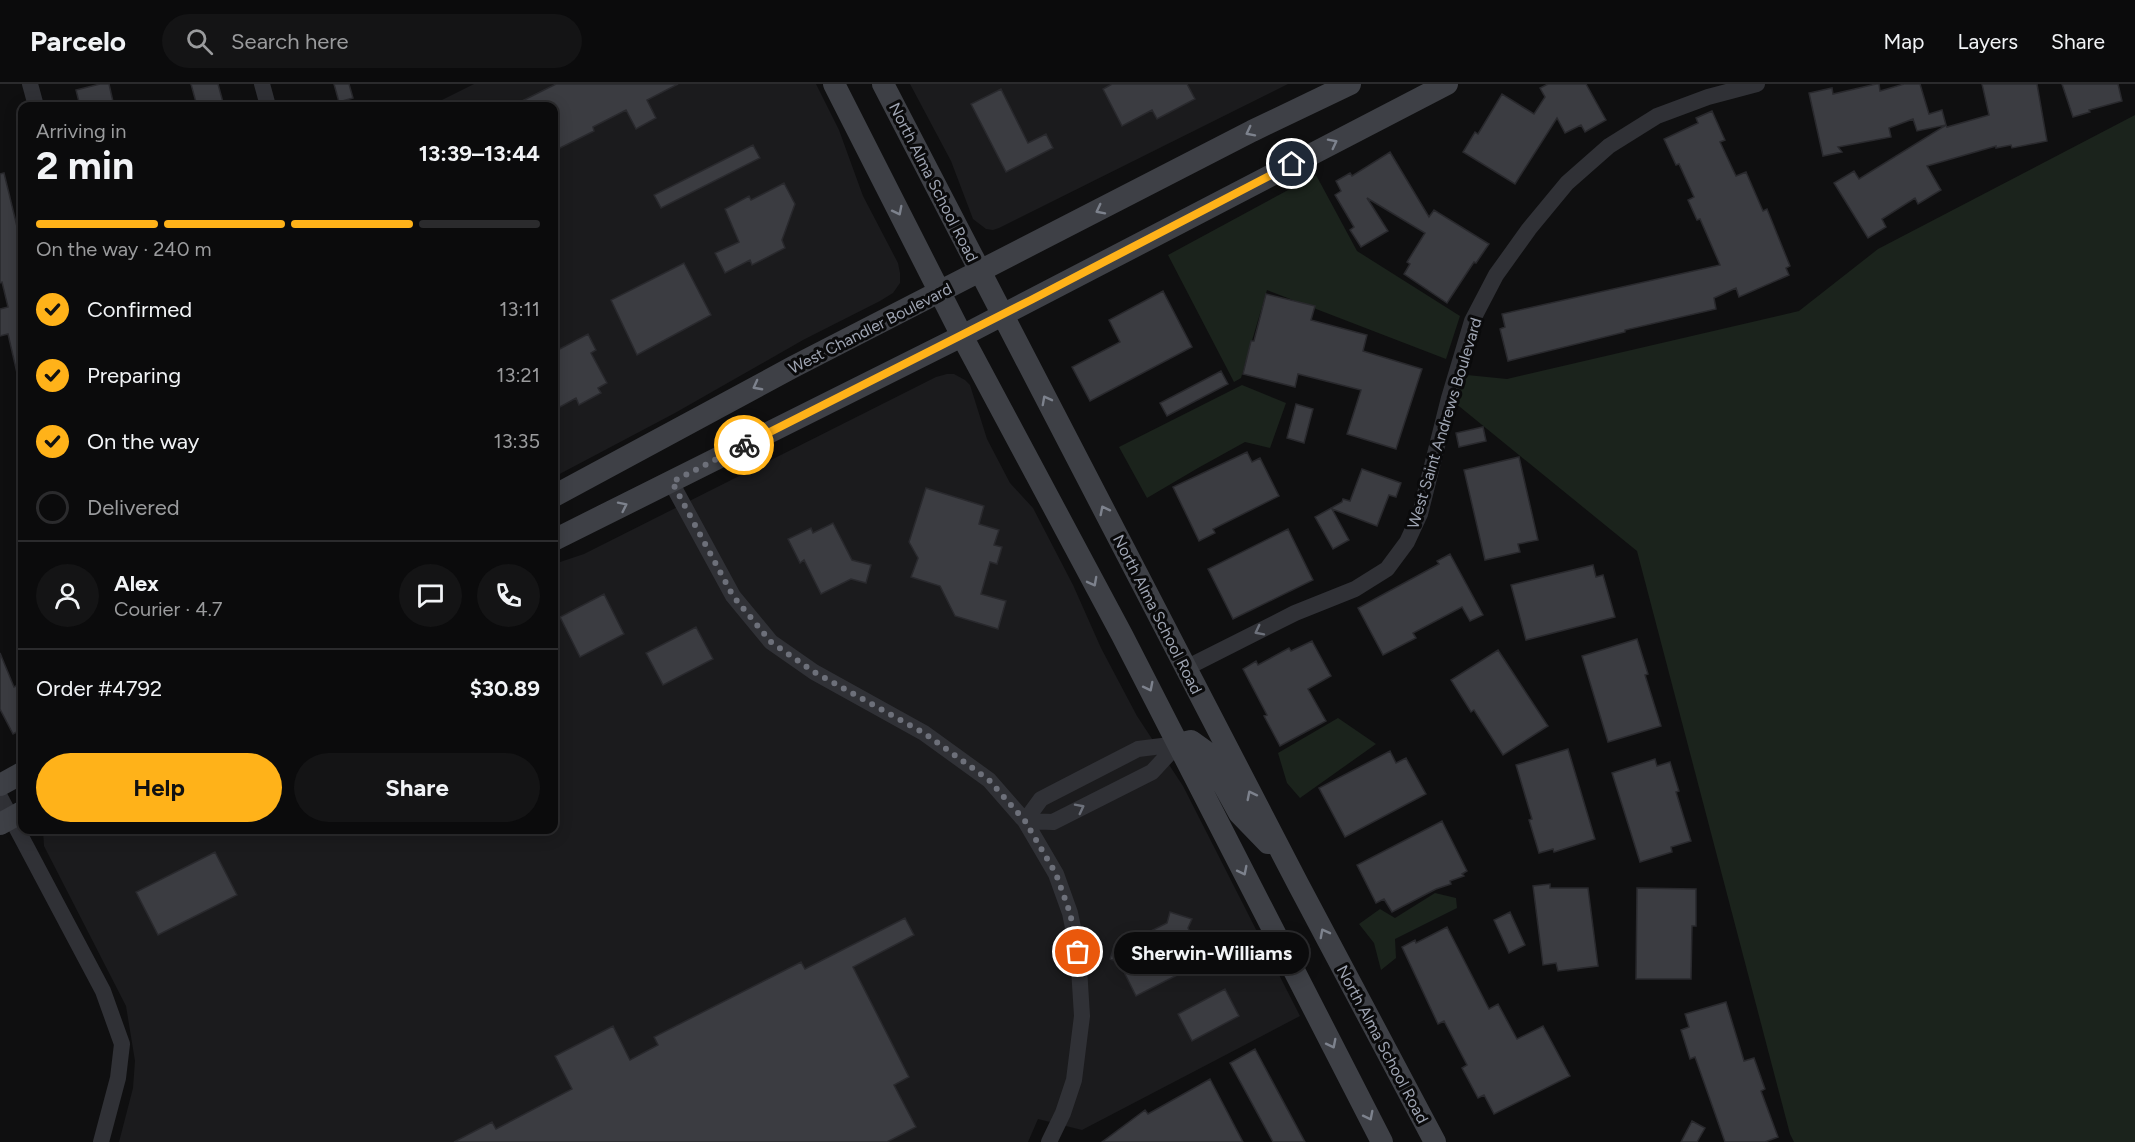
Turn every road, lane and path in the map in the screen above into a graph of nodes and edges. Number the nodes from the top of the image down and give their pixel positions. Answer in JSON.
{"nodes":[{"id":1,"x":30,"y":84,"type":"edge"},
{"id":2,"x":262,"y":84,"type":"edge"},
{"id":3,"x":834,"y":84,"type":"edge"},
{"id":4,"x":884,"y":84,"type":"edge"},
{"id":5,"x":1350,"y":84,"type":"edge"},
{"id":6,"x":1757,"y":84,"type":"edge"},
{"id":7,"x":1441,"y":85,"type":"edge"},
{"id":8,"x":35,"y":102,"type":"edge"},
{"id":9,"x":267,"y":102,"type":"edge"},
{"id":10,"x":980,"y":272,"type":"junction"},
{"id":11,"x":940,"y":292,"type":"junction"},
{"id":12,"x":1002,"y":315,"type":"junction"},
{"id":13,"x":962,"y":336,"type":"junction"},
{"id":14,"x":672,"y":482,"type":"junction"},
{"id":15,"x":558,"y":494,"type":"edge"},
{"id":16,"x":558,"y":538,"type":"edge"},
{"id":17,"x":1186,"y":668,"type":"junction"},
{"id":18,"x":1178,"y":744,"type":"junction"},
{"id":19,"x":18,"y":782,"type":"edge"},
{"id":20,"x":6,"y":807,"type":"edge"},
{"id":21,"x":1025,"y":821,"type":"junction"},
{"id":22,"x":18,"y":830,"type":"edge"},
{"id":23,"x":20,"y":834,"type":"edge"},
{"id":24,"x":1286,"y":862,"type":"junction"},
{"id":25,"x":102,"y":1142,"type":"edge"},
{"id":26,"x":1049,"y":1142,"type":"edge"},
{"id":27,"x":1382,"y":1142,"type":"edge"},
{"id":28,"x":1435,"y":1142,"type":"edge"}],
"edges":[{"from":1,"to":8,"type":"street"},
{"from":2,"to":9,"type":"street"},
{"from":3,"to":11,"type":"main road","one_way":true},
{"from":4,"to":10,"type":"main road","name":"North Alma School Road"},
{"from":5,"to":10,"type":"main road","name":"West Chandler Boulevard","one_way":true},
{"from":6,"to":17,"type":"street","name":"West Saint Andrews Boulevard","one_way":true},
{"from":12,"to":7,"type":"main road","one_way":true},
{"from":10,"to":11,"type":"main road","name":"West Chandler Boulevard"},
{"from":10,"to":12,"type":"main road","name":"North Alma School Road"},
{"from":11,"to":13,"type":"main road"},
{"from":11,"to":15,"type":"main road","name":"West Chandler Boulevard","one_way":true},
{"from":12,"to":13,"type":"main road"},
{"from":17,"to":12,"type":"main road","name":"North Alma School Road","one_way":true},
{"from":13,"to":14,"type":"main road"},
{"from":13,"to":18,"type":"main road","one_way":true},
{"from":16,"to":14,"type":"main road","one_way":true},
{"from":14,"to":21,"type":"street"},
{"from":24,"to":17,"type":"main road","name":"North Alma School Road","one_way":true},
{"from":18,"to":21,"type":"street"},
{"from":21,"to":18,"type":"street","one_way":true},
{"from":18,"to":24,"type":"main road"},
{"from":18,"to":27,"type":"main road","one_way":true},
{"from":19,"to":20,"type":"main road"},
{"from":20,"to":22,"type":"street"},
{"from":21,"to":26,"type":"street"},
{"from":23,"to":25,"type":"street"},
{"from":28,"to":24,"type":"main road","name":"North Alma School Road","one_way":true}]}
